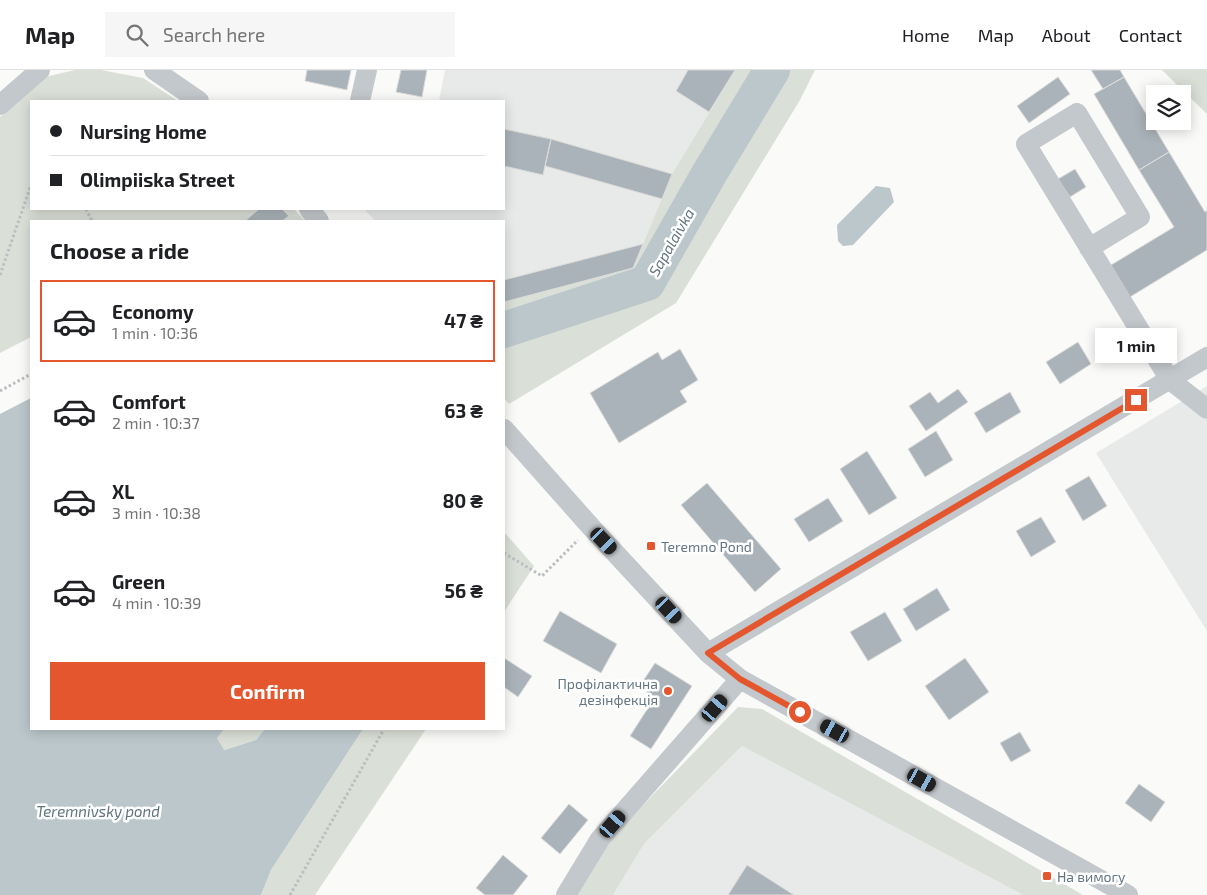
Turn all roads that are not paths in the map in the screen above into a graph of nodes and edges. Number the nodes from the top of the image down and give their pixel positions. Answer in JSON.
{"nodes":[{"id":1,"x":40,"y":70,"type":"edge"},
{"id":2,"x":154,"y":70,"type":"edge"},
{"id":3,"x":367,"y":70,"type":"edge"},
{"id":4,"x":198,"y":100,"type":"edge"},
{"id":5,"x":360,"y":100,"type":"edge"},
{"id":6,"x":0,"y":105,"type":"edge"},
{"id":7,"x":309,"y":210,"type":"edge"},
{"id":8,"x":319,"y":220,"type":"edge"},
{"id":9,"x":1090,"y":248,"type":"junction"},
{"id":10,"x":1207,"y":357,"type":"edge"},
{"id":11,"x":1170,"y":380,"type":"junction"},
{"id":12,"x":1207,"y":408,"type":"edge"},
{"id":13,"x":505,"y":431,"type":"edge"},
{"id":14,"x":708,"y":653,"type":"junction"},
{"id":15,"x":740,"y":679,"type":"junction"},
{"id":16,"x":566,"y":895,"type":"edge"},
{"id":17,"x":1128,"y":895,"type":"edge"}],
"edges":[{"from":1,"to":6,"type":"street"},
{"from":2,"to":4,"type":"street"},
{"from":3,"to":5,"type":"street"},
{"from":7,"to":8,"type":"street"},
{"from":9,"to":9,"type":"street"},
{"from":9,"to":11,"type":"street"},
{"from":10,"to":11,"type":"street"},
{"from":11,"to":12,"type":"street"},
{"from":11,"to":14,"type":"street"},
{"from":13,"to":14,"type":"street"},
{"from":14,"to":15,"type":"street"},
{"from":15,"to":16,"type":"street"},
{"from":15,"to":17,"type":"street"}]}
